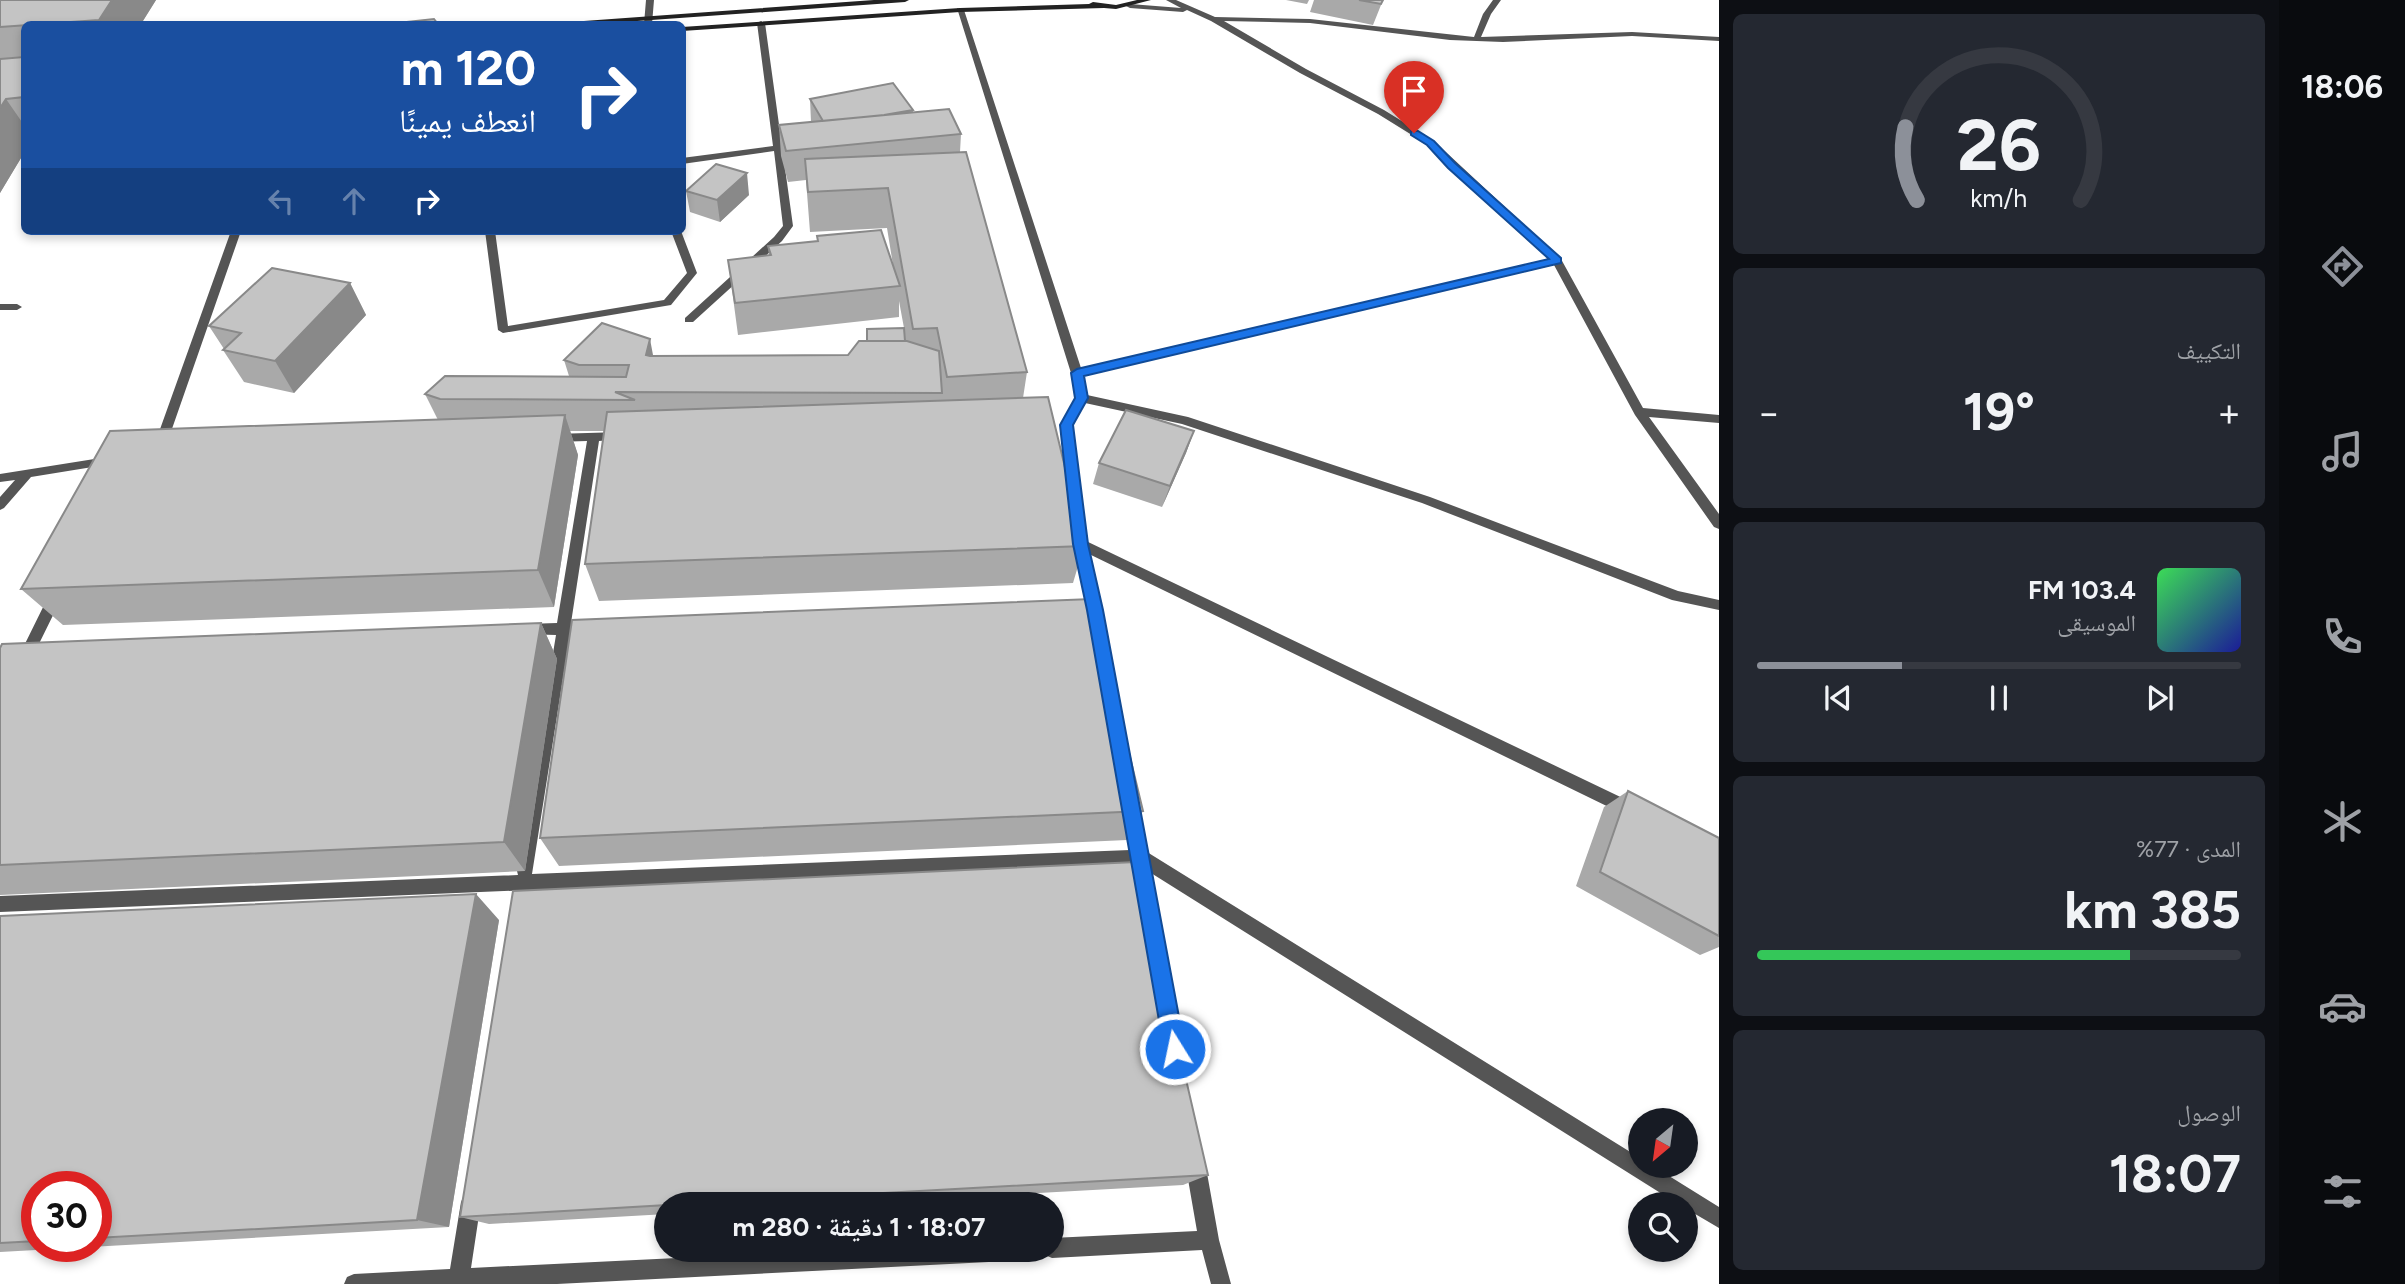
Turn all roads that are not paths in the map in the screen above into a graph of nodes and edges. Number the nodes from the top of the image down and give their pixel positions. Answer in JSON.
{"nodes":[{"id":1,"x":650,"y":0,"type":"edge"},
{"id":2,"x":905,"y":0,"type":"edge"},
{"id":3,"x":1082,"y":0,"type":"edge"},
{"id":4,"x":1147,"y":0,"type":"edge"},
{"id":5,"x":1170,"y":0,"type":"edge"},
{"id":6,"x":1497,"y":0,"type":"edge"},
{"id":7,"x":1102,"y":6,"type":"junction"},
{"id":8,"x":1130,"y":6,"type":"junction"},
{"id":9,"x":960,"y":10,"type":"junction"},
{"id":10,"x":1195,"y":11,"type":"junction"},
{"id":11,"x":1214,"y":19,"type":"junction"},
{"id":12,"x":648,"y":21,"type":"edge"},
{"id":13,"x":761,"y":23,"type":"junction"},
{"id":14,"x":686,"y":29,"type":"edge"},
{"id":15,"x":1477,"y":38,"type":"junction"},
{"id":16,"x":1719,"y":39,"type":"edge"},
{"id":17,"x":779,"y":148,"type":"junction"},
{"id":18,"x":686,"y":160,"type":"edge"},
{"id":19,"x":235,"y":235,"type":"edge"},
{"id":20,"x":491,"y":235,"type":"edge"},
{"id":21,"x":678,"y":235,"type":"edge"},
{"id":22,"x":1557,"y":261,"type":"junction"},
{"id":23,"x":0,"y":307,"type":"edge"},
{"id":24,"x":17,"y":307,"type":"dead end"},
{"id":25,"x":689,"y":320,"type":"dead end"},
{"id":26,"x":1077,"y":373,"type":"junction"},
{"id":27,"x":1082,"y":398,"type":"junction"},
{"id":28,"x":1639,"y":412,"type":"junction"},
{"id":29,"x":1719,"y":419,"type":"edge"},
{"id":30,"x":635,"y":436,"type":"edge"},
{"id":31,"x":594,"y":437,"type":"junction"},
{"id":32,"x":539,"y":439,"type":"edge"},
{"id":33,"x":159,"y":452,"type":"edge"},
{"id":34,"x":116,"y":471,"type":"edge"},
{"id":35,"x":26,"y":476,"type":"junction"},
{"id":36,"x":0,"y":478,"type":"edge"},
{"id":37,"x":0,"y":505,"type":"edge"},
{"id":38,"x":1719,"y":524,"type":"edge"},
{"id":39,"x":1080,"y":544,"type":"junction"},
{"id":40,"x":61,"y":584,"type":"edge"},
{"id":41,"x":1719,"y":605,"type":"edge"},
{"id":42,"x":604,"y":627,"type":"edge"},
{"id":43,"x":563,"y":629,"type":"junction"},
{"id":44,"x":508,"y":631,"type":"edge"},
{"id":45,"x":1103,"y":651,"type":"edge"},
{"id":46,"x":18,"y":670,"type":"edge"},
{"id":47,"x":1128,"y":789,"type":"edge"},
{"id":48,"x":1644,"y":816,"type":"edge"},
{"id":49,"x":1140,"y":857,"type":"junction"},
{"id":50,"x":522,"y":889,"type":"junction"},
{"id":51,"x":0,"y":904,"type":"edge"},
{"id":52,"x":1165,"y":994,"type":"edge"},
{"id":53,"x":1192,"y":1144,"type":"edge"},
{"id":54,"x":474,"y":1183,"type":"edge"},
{"id":55,"x":1719,"y":1218,"type":"edge"},
{"id":56,"x":1209,"y":1240,"type":"junction"},
{"id":57,"x":1064,"y":1247,"type":"edge"},
{"id":58,"x":808,"y":1262,"type":"edge"},
{"id":59,"x":458,"y":1281,"type":"edge"},
{"id":60,"x":354,"y":1284,"type":"edge"},
{"id":61,"x":1221,"y":1284,"type":"edge"}],
"edges":[{"from":1,"to":12,"type":"street"},
{"from":2,"to":12,"type":"main road"},
{"from":3,"to":7,"type":"main road"},
{"from":4,"to":8,"type":"main road"},
{"from":5,"to":10,"type":"street"},
{"from":6,"to":15,"type":"street"},
{"from":7,"to":8,"type":"main road"},
{"from":7,"to":9,"type":"main road"},
{"from":8,"to":10,"type":"street"},
{"from":9,"to":13,"type":"main road"},
{"from":9,"to":26,"type":"street"},
{"from":10,"to":11,"type":"street"},
{"from":11,"to":15,"type":"street"},
{"from":11,"to":22,"type":"street"},
{"from":13,"to":14,"type":"main road"},
{"from":13,"to":17,"type":"street"},
{"from":15,"to":16,"type":"street"},
{"from":17,"to":18,"type":"street"},
{"from":17,"to":25,"type":"street"},
{"from":19,"to":33,"type":"street"},
{"from":20,"to":21,"type":"street"},
{"from":22,"to":26,"type":"street"},
{"from":22,"to":28,"type":"street"},
{"from":23,"to":24,"type":"street"},
{"from":26,"to":27,"type":"street"},
{"from":27,"to":39,"type":"street"},
{"from":27,"to":41,"type":"street"},
{"from":28,"to":29,"type":"street"},
{"from":28,"to":38,"type":"street"},
{"from":30,"to":31,"type":"street"},
{"from":31,"to":32,"type":"street"},
{"from":31,"to":43,"type":"street"},
{"from":34,"to":35,"type":"street"},
{"from":35,"to":36,"type":"street"},
{"from":35,"to":37,"type":"street"},
{"from":39,"to":45,"type":"street"},
{"from":39,"to":48,"type":"street"},
{"from":40,"to":46,"type":"street"},
{"from":42,"to":43,"type":"street"},
{"from":43,"to":44,"type":"street"},
{"from":43,"to":50,"type":"street"},
{"from":47,"to":49,"type":"street"},
{"from":49,"to":50,"type":"street"},
{"from":49,"to":52,"type":"street"},
{"from":49,"to":55,"type":"street"},
{"from":50,"to":51,"type":"street"},
{"from":53,"to":56,"type":"street"},
{"from":54,"to":59,"type":"street"},
{"from":56,"to":57,"type":"street"},
{"from":56,"to":61,"type":"street"},
{"from":58,"to":59,"type":"street"},
{"from":59,"to":60,"type":"street"}]}
